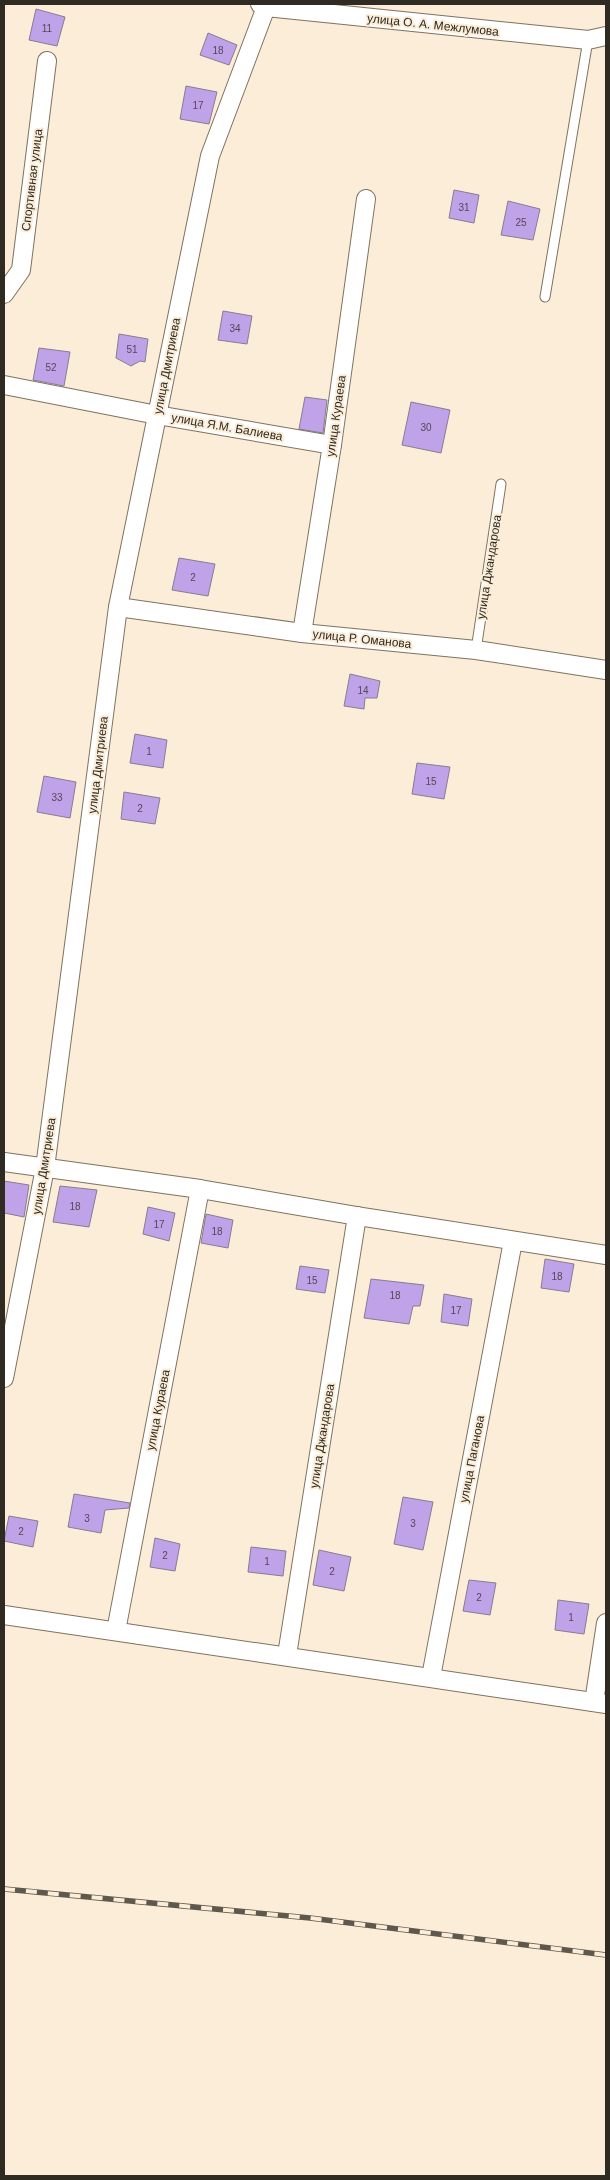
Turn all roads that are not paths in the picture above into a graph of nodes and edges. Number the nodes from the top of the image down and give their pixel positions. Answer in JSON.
{"nodes":[{"id":1,"x":263,"y":6,"type":"edge"},
{"id":2,"x":606,"y":36,"type":"edge"},
{"id":3,"x":588,"y":40,"type":"junction"},
{"id":4,"x":47,"y":61,"type":"dead end"},
{"id":5,"x":366,"y":199,"type":"dead end"},
{"id":6,"x":4,"y":294,"type":"edge"},
{"id":7,"x":546,"y":297,"type":"dead end"},
{"id":8,"x":4,"y":385,"type":"edge"},
{"id":9,"x":157,"y":415,"type":"junction"},
{"id":10,"x":332,"y":446,"type":"junction"},
{"id":11,"x":501,"y":484,"type":"dead end"},
{"id":12,"x":118,"y":607,"type":"junction"},
{"id":13,"x":302,"y":633,"type":"junction"},
{"id":14,"x":476,"y":650,"type":"junction"},
{"id":15,"x":606,"y":670,"type":"edge"},
{"id":16,"x":4,"y":1162,"type":"edge"},
{"id":17,"x":45,"y":1168,"type":"junction"},
{"id":18,"x":200,"y":1189,"type":"junction"},
{"id":19,"x":357,"y":1216,"type":"junction"},
{"id":20,"x":513,"y":1241,"type":"junction"},
{"id":21,"x":606,"y":1255,"type":"edge"},
{"id":22,"x":4,"y":1378,"type":"edge"},
{"id":23,"x":4,"y":1615,"type":"edge"},
{"id":24,"x":606,"y":1623,"type":"edge"},
{"id":25,"x":116,"y":1631,"type":"junction"},
{"id":26,"x":287,"y":1655,"type":"junction"},
{"id":27,"x":431,"y":1677,"type":"junction"},
{"id":28,"x":600,"y":1703,"type":"edge"}],
"edges":[{"from":1,"to":3,"type":"street","name":"улица О. А. Межлумова"},
{"from":1,"to":9,"type":"street","name":"улица Дмитриева"},
{"from":2,"to":3,"type":"street","name":"улица О. А. Межлумова"},
{"from":3,"to":7,"type":"lane"},
{"from":4,"to":6,"type":"street","name":"Спортивная улица"},
{"from":5,"to":10,"type":"street","name":"улица Кураева"},
{"from":8,"to":9,"type":"street","name":"улица Я.М. Балиева"},
{"from":9,"to":10,"type":"street","name":"улица Я.М. Балиева"},
{"from":9,"to":12,"type":"street","name":"улица Дмитриева"},
{"from":10,"to":13,"type":"street","name":"улица Кураева"},
{"from":11,"to":14,"type":"lane","name":"улица Джандарова"},
{"from":12,"to":13,"type":"street","name":"улица Р. Оманова"},
{"from":12,"to":17,"type":"street","name":"улица Дмитриева"},
{"from":13,"to":14,"type":"street","name":"улица Р. Оманова"},
{"from":14,"to":15,"type":"street","name":"улица Р. Оманова"},
{"from":16,"to":17,"type":"street"},
{"from":17,"to":18,"type":"street"},
{"from":17,"to":22,"type":"street","name":"улица Дмитриева"},
{"from":18,"to":19,"type":"street"},
{"from":18,"to":25,"type":"street","name":"улица Кураева"},
{"from":19,"to":20,"type":"street"},
{"from":19,"to":26,"type":"street","name":"улица Джандарова"},
{"from":20,"to":21,"type":"street"},
{"from":20,"to":27,"type":"street","name":"улица Паганова"},
{"from":23,"to":25,"type":"street"},
{"from":24,"to":28,"type":"street"},
{"from":25,"to":26,"type":"street"},
{"from":26,"to":27,"type":"street"},
{"from":27,"to":28,"type":"street"}]}
